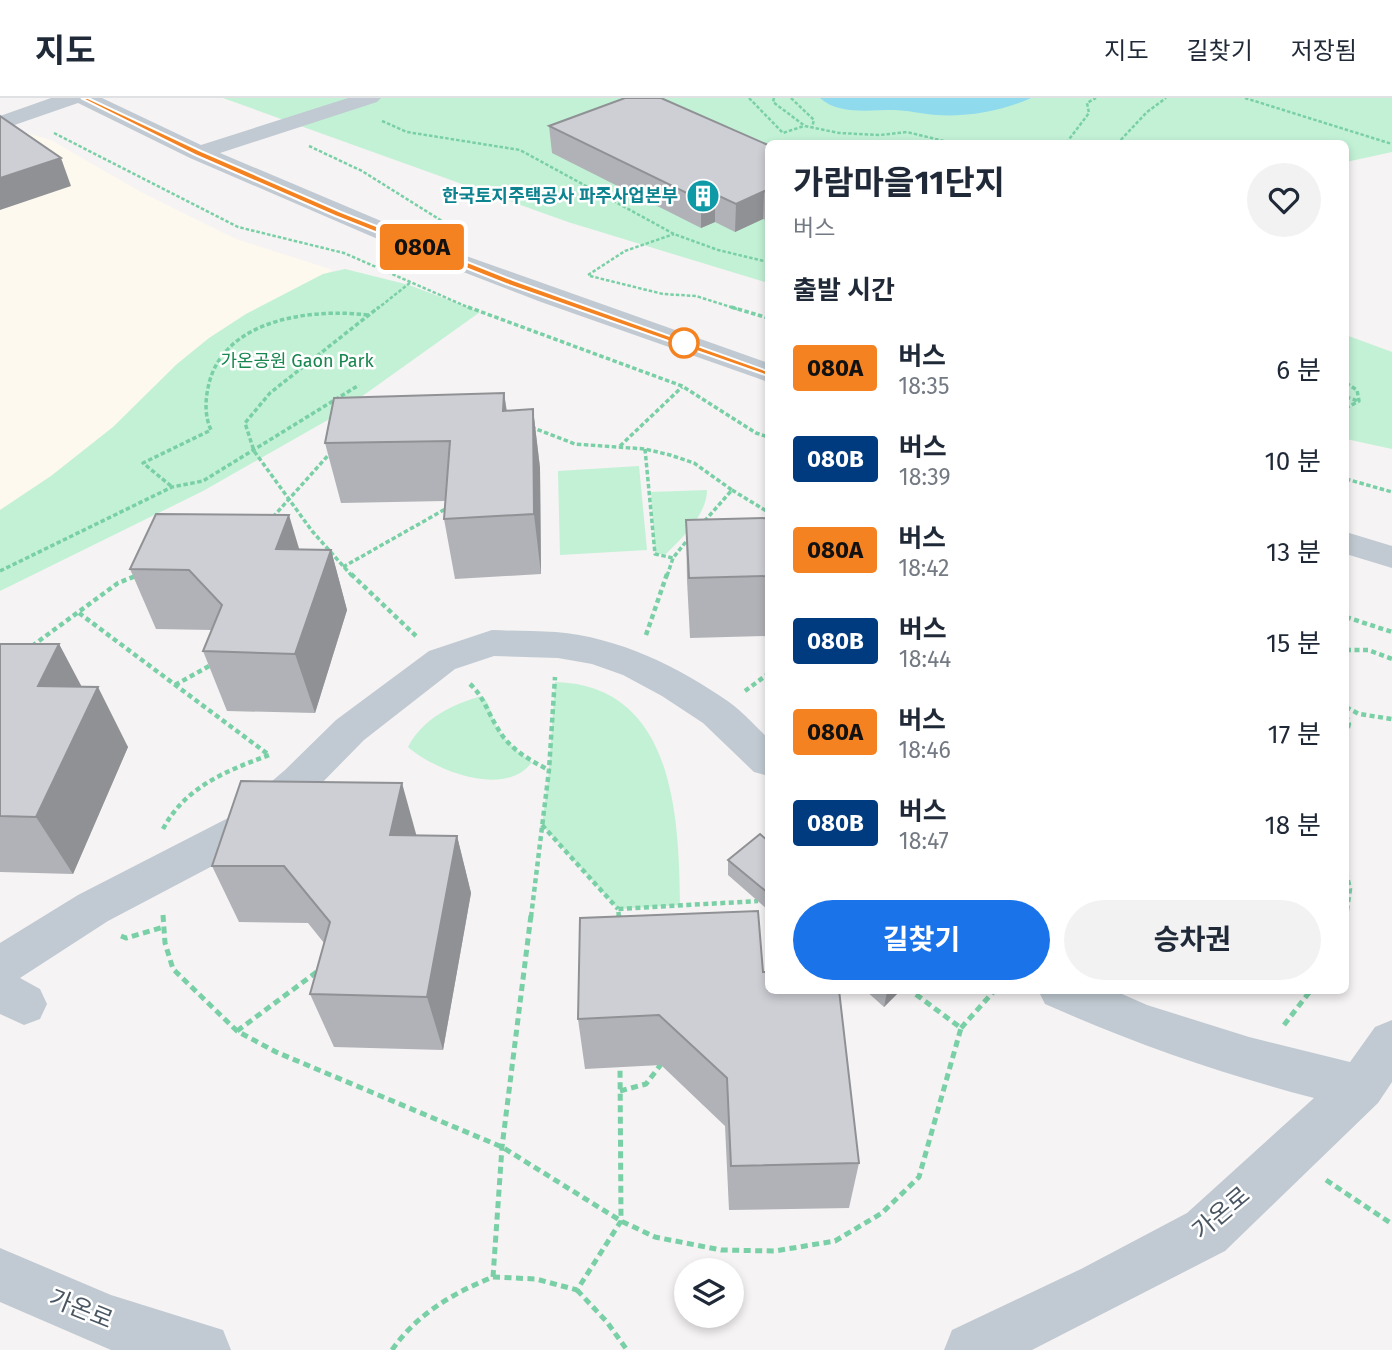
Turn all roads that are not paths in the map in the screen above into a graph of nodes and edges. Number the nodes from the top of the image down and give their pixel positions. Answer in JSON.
{"nodes":[{"id":1,"x":71,"y":98,"type":"edge"},
{"id":2,"x":85,"y":98,"type":"edge"},
{"id":3,"x":361,"y":101,"type":"edge"},
{"id":4,"x":0,"y":123,"type":"edge"},
{"id":5,"x":198,"y":153,"type":"junction"},
{"id":6,"x":765,"y":372,"type":"edge"},
{"id":7,"x":1349,"y":544,"type":"edge"},
{"id":8,"x":1392,"y":556,"type":"edge"},
{"id":9,"x":765,"y":758,"type":"edge"},
{"id":10,"x":0,"y":967,"type":"edge"},
{"id":11,"x":1076,"y":995,"type":"edge"},
{"id":12,"x":1392,"y":1042,"type":"edge"},
{"id":13,"x":1361,"y":1087,"type":"junction"},
{"id":14,"x":0,"y":1275,"type":"edge"},
{"id":15,"x":204,"y":1350,"type":"edge"},
{"id":16,"x":972,"y":1350,"type":"edge"}],
"edges":[{"from":1,"to":4,"type":"street"},
{"from":2,"to":5,"type":"street"},
{"from":3,"to":5,"type":"street"},
{"from":5,"to":6,"type":"street"},
{"from":7,"to":8,"type":"street"},
{"from":9,"to":10,"type":"street"},
{"from":11,"to":13,"type":"street"},
{"from":12,"to":13,"type":"street","name":"가온로"},
{"from":13,"to":16,"type":"street","name":"가온로"},
{"from":14,"to":15,"type":"street","name":"가온로"}]}
